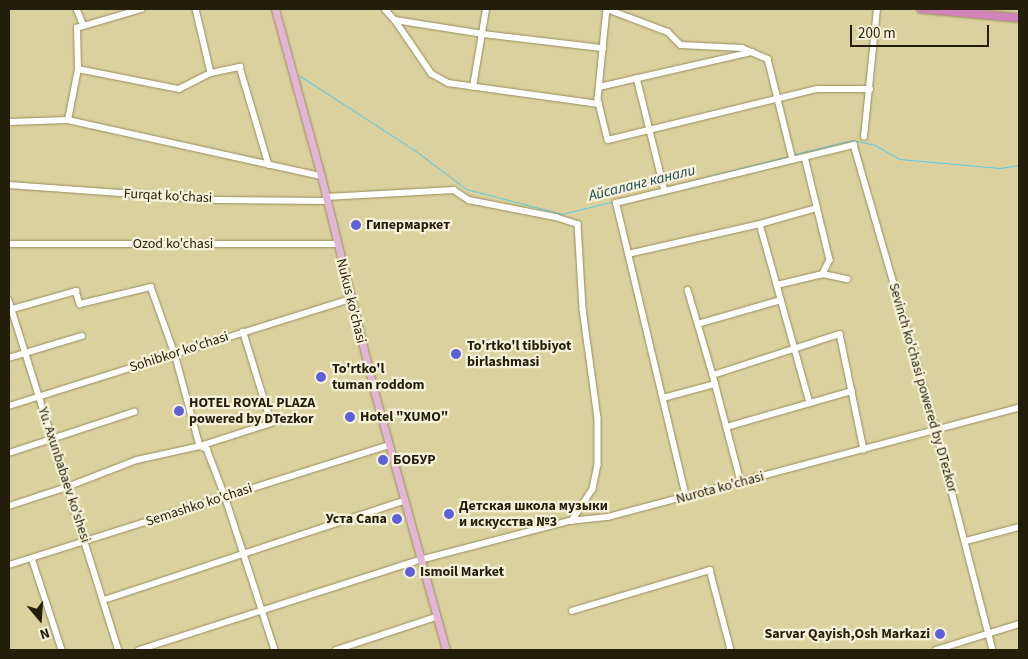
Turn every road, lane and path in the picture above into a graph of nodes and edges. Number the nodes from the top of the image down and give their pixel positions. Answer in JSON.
{"nodes":[{"id":1,"x":77,"y":9,"type":"edge"},
{"id":2,"x":141,"y":9,"type":"edge"},
{"id":3,"x":196,"y":9,"type":"edge"},
{"id":4,"x":275,"y":9,"type":"edge"},
{"id":5,"x":386,"y":9,"type":"edge"},
{"id":6,"x":486,"y":9,"type":"edge"},
{"id":7,"x":607,"y":9,"type":"edge"},
{"id":8,"x":877,"y":9,"type":"edge"},
{"id":9,"x":921,"y":9,"type":"edge"},
{"id":10,"x":1019,"y":18,"type":"edge"},
{"id":11,"x":394,"y":20,"type":"junction"},
{"id":12,"x":84,"y":26,"type":"junction"},
{"id":13,"x":483,"y":34,"type":"junction"},
{"id":14,"x":603,"y":48,"type":"junction"},
{"id":15,"x":752,"y":52,"type":"junction"},
{"id":16,"x":78,"y":69,"type":"junction"},
{"id":17,"x":211,"y":73,"type":"junction"},
{"id":18,"x":637,"y":78,"type":"junction"},
{"id":19,"x":599,"y":86,"type":"junction"},
{"id":20,"x":473,"y":87,"type":"junction"},
{"id":21,"x":870,"y":89,"type":"junction"},
{"id":22,"x":778,"y":98,"type":"junction"},
{"id":23,"x":599,"y":104,"type":"junction"},
{"id":24,"x":68,"y":120,"type":"junction"},
{"id":25,"x":9,"y":122,"type":"edge"},
{"id":26,"x":650,"y":128,"type":"junction"},
{"id":27,"x":864,"y":137,"type":"dead end"},
{"id":28,"x":805,"y":157,"type":"junction"},
{"id":29,"x":793,"y":160,"type":"junction"},
{"id":30,"x":269,"y":165,"type":"junction"},
{"id":31,"x":321,"y":176,"type":"junction"},
{"id":32,"x":9,"y":185,"type":"edge"},
{"id":33,"x":665,"y":191,"type":"junction"},
{"id":34,"x":326,"y":199,"type":"junction"},
{"id":35,"x":817,"y":208,"type":"junction"},
{"id":36,"x":760,"y":224,"type":"junction"},
{"id":37,"x":9,"y":244,"type":"edge"},
{"id":38,"x":337,"y":244,"type":"junction"},
{"id":39,"x":628,"y":254,"type":"junction"},
{"id":40,"x":823,"y":274,"type":"junction"},
{"id":41,"x":847,"y":279,"type":"dead end"},
{"id":42,"x":777,"y":284,"type":"junction"},
{"id":43,"x":688,"y":290,"type":"dead end"},
{"id":44,"x":350,"y":299,"type":"junction"},
{"id":45,"x":9,"y":300,"type":"edge"},
{"id":46,"x":781,"y":300,"type":"junction"},
{"id":47,"x":10,"y":310,"type":"edge"},
{"id":48,"x":698,"y":324,"type":"junction"},
{"id":49,"x":243,"y":332,"type":"junction"},
{"id":50,"x":82,"y":336,"type":"dead end"},
{"id":51,"x":794,"y":348,"type":"junction"},
{"id":52,"x":25,"y":353,"type":"junction"},
{"id":53,"x":175,"y":354,"type":"junction"},
{"id":54,"x":9,"y":358,"type":"edge"},
{"id":55,"x":713,"y":375,"type":"junction"},
{"id":56,"x":716,"y":384,"type":"junction"},
{"id":57,"x":852,"y":391,"type":"junction"},
{"id":58,"x":39,"y":397,"type":"junction"},
{"id":59,"x":662,"y":398,"type":"junction"},
{"id":60,"x":810,"y":403,"type":"junction"},
{"id":61,"x":9,"y":406,"type":"edge"},
{"id":62,"x":1019,"y":408,"type":"edge"},
{"id":63,"x":134,"y":412,"type":"dead end"},
{"id":64,"x":727,"y":427,"type":"junction"},
{"id":65,"x":936,"y":430,"type":"junction"},
{"id":66,"x":52,"y":440,"type":"junction"},
{"id":67,"x":389,"y":445,"type":"junction"},
{"id":68,"x":200,"y":446,"type":"junction"},
{"id":69,"x":864,"y":450,"type":"junction"},
{"id":70,"x":9,"y":454,"type":"edge"},
{"id":71,"x":741,"y":482,"type":"junction"},
{"id":72,"x":68,"y":487,"type":"junction"},
{"id":73,"x":225,"y":496,"type":"junction"},
{"id":74,"x":686,"y":497,"type":"junction"},
{"id":75,"x":404,"y":501,"type":"junction"},
{"id":76,"x":9,"y":506,"type":"edge"},
{"id":77,"x":572,"y":521,"type":"junction"},
{"id":78,"x":1019,"y":527,"type":"edge"},
{"id":79,"x":85,"y":541,"type":"junction"},
{"id":80,"x":966,"y":541,"type":"junction"},
{"id":81,"x":244,"y":554,"type":"junction"},
{"id":82,"x":32,"y":558,"type":"junction"},
{"id":83,"x":420,"y":560,"type":"junction"},
{"id":84,"x":9,"y":566,"type":"edge"},
{"id":85,"x":104,"y":600,"type":"junction"},
{"id":86,"x":262,"y":610,"type":"junction"},
{"id":87,"x":572,"y":611,"type":"dead end"},
{"id":88,"x":436,"y":617,"type":"junction"},
{"id":89,"x":1019,"y":624,"type":"edge"},
{"id":90,"x":988,"y":632,"type":"junction"},
{"id":91,"x":62,"y":650,"type":"edge"},
{"id":92,"x":120,"y":650,"type":"edge"},
{"id":93,"x":139,"y":650,"type":"edge"},
{"id":94,"x":274,"y":650,"type":"edge"},
{"id":95,"x":336,"y":650,"type":"edge"},
{"id":96,"x":446,"y":650,"type":"edge"},
{"id":97,"x":731,"y":650,"type":"edge"},
{"id":98,"x":936,"y":650,"type":"edge"},
{"id":99,"x":993,"y":650,"type":"edge"}],
"edges":[{"from":1,"to":12,"type":"street"},
{"from":2,"to":12,"type":"street"},
{"from":3,"to":17,"type":"street"},
{"from":4,"to":31,"type":"main road","name":"Nukus ko'chasi"},
{"from":5,"to":11,"type":"street"},
{"from":6,"to":13,"type":"street"},
{"from":7,"to":14,"type":"street"},
{"from":7,"to":15,"type":"street"},
{"from":8,"to":21,"type":"street"},
{"from":9,"to":10,"type":"highway"},
{"from":11,"to":13,"type":"street"},
{"from":11,"to":20,"type":"street"},
{"from":12,"to":16,"type":"street"},
{"from":13,"to":14,"type":"street"},
{"from":13,"to":20,"type":"street"},
{"from":14,"to":19,"type":"street"},
{"from":15,"to":18,"type":"street"},
{"from":15,"to":22,"type":"street"},
{"from":16,"to":17,"type":"street"},
{"from":16,"to":24,"type":"street"},
{"from":17,"to":30,"type":"street"},
{"from":18,"to":19,"type":"street"},
{"from":18,"to":26,"type":"street"},
{"from":19,"to":23,"type":"street"},
{"from":20,"to":23,"type":"street"},
{"from":21,"to":22,"type":"street"},
{"from":21,"to":27,"type":"street"},
{"from":22,"to":26,"type":"street"},
{"from":22,"to":29,"type":"street"},
{"from":23,"to":26,"type":"street"},
{"from":24,"to":25,"type":"street"},
{"from":24,"to":30,"type":"street"},
{"from":26,"to":33,"type":"street"},
{"from":28,"to":29,"type":"street"},
{"from":28,"to":35,"type":"street"},
{"from":28,"to":65,"type":"street","name":"Sevinch ko'chasi powered by DTezkor"},
{"from":29,"to":33,"type":"street"},
{"from":30,"to":31,"type":"street"},
{"from":31,"to":34,"type":"main road","name":"Nukus ko'chasi"},
{"from":32,"to":34,"type":"street","name":"Furqat ko'chasi"},
{"from":33,"to":39,"type":"street"},
{"from":34,"to":38,"type":"main road","name":"Nukus ko'chasi"},
{"from":34,"to":77,"type":"street","name":"Furqat ko'chasi"},
{"from":35,"to":36,"type":"street"},
{"from":35,"to":40,"type":"street"},
{"from":36,"to":39,"type":"street"},
{"from":36,"to":42,"type":"street"},
{"from":37,"to":38,"type":"street","name":"Ozod ko'chasi"},
{"from":38,"to":44,"type":"main road","name":"Nukus ko'chasi"},
{"from":39,"to":59,"type":"street"},
{"from":40,"to":41,"type":"street"},
{"from":40,"to":42,"type":"street"},
{"from":42,"to":46,"type":"street"},
{"from":43,"to":48,"type":"street"},
{"from":44,"to":49,"type":"street","name":"Sohibkor ko'chasi"},
{"from":44,"to":67,"type":"main road","name":"Nukus ko'chasi"},
{"from":45,"to":47,"type":"street","name":"Yu. Axunbabaev ko'shesi"},
{"from":46,"to":48,"type":"street"},
{"from":46,"to":51,"type":"street"},
{"from":47,"to":52,"type":"street","name":"Yu. Axunbabaev ko'shesi"},
{"from":47,"to":53,"type":"street"},
{"from":48,"to":55,"type":"street"},
{"from":49,"to":53,"type":"street","name":"Sohibkor ko'chasi"},
{"from":49,"to":68,"type":"street"},
{"from":50,"to":52,"type":"street"},
{"from":51,"to":55,"type":"street"},
{"from":51,"to":57,"type":"street"},
{"from":51,"to":60,"type":"street"},
{"from":52,"to":54,"type":"street"},
{"from":52,"to":58,"type":"street","name":"Yu. Axunbabaev ko'shesi"},
{"from":53,"to":58,"type":"street","name":"Sohibkor ko'chasi"},
{"from":53,"to":68,"type":"street"},
{"from":55,"to":56,"type":"street"},
{"from":56,"to":59,"type":"street"},
{"from":56,"to":64,"type":"street"},
{"from":57,"to":60,"type":"street"},
{"from":57,"to":69,"type":"street"},
{"from":58,"to":61,"type":"street","name":"Sohibkor ko'chasi"},
{"from":58,"to":66,"type":"street","name":"Yu. Axunbabaev ko'shesi"},
{"from":59,"to":74,"type":"street"},
{"from":60,"to":64,"type":"street"},
{"from":62,"to":65,"type":"street","name":"Nurota ko'chasi"},
{"from":63,"to":66,"type":"street"},
{"from":64,"to":71,"type":"street"},
{"from":65,"to":69,"type":"street","name":"Nurota ko'chasi"},
{"from":65,"to":80,"type":"street","name":"Sevinch ko'chasi powered by DTezkor"},
{"from":66,"to":70,"type":"street"},
{"from":66,"to":72,"type":"street","name":"Yu. Axunbabaev ko'shesi"},
{"from":67,"to":73,"type":"street","name":"Semashko ko'chasi"},
{"from":67,"to":75,"type":"main road","name":"Nukus ko'chasi"},
{"from":68,"to":72,"type":"street"},
{"from":68,"to":73,"type":"street"},
{"from":69,"to":71,"type":"street","name":"Nurota ko'chasi"},
{"from":71,"to":74,"type":"street","name":"Nurota ko'chasi"},
{"from":72,"to":76,"type":"street"},
{"from":72,"to":79,"type":"street","name":"Yu. Axunbabaev ko'shesi"},
{"from":73,"to":79,"type":"street","name":"Semashko ko'chasi"},
{"from":73,"to":81,"type":"street"},
{"from":74,"to":77,"type":"street","name":"Nurota ko'chasi"},
{"from":75,"to":81,"type":"street"},
{"from":75,"to":83,"type":"main road","name":"Nukus ko'chasi"},
{"from":77,"to":83,"type":"street","name":"Nurota ko'chasi"},
{"from":78,"to":80,"type":"street"},
{"from":79,"to":82,"type":"street","name":"Semashko ko'chasi"},
{"from":79,"to":85,"type":"street","name":"Yu. Axunbabaev ko'shesi"},
{"from":80,"to":90,"type":"street","name":"Sevinch ko'chasi powered by DTezkor"},
{"from":81,"to":85,"type":"street"},
{"from":81,"to":86,"type":"street"},
{"from":82,"to":84,"type":"street","name":"Semashko ko'chasi"},
{"from":82,"to":91,"type":"street"},
{"from":83,"to":86,"type":"street","name":"Nurota ko'chasi"},
{"from":83,"to":88,"type":"main road","name":"Nukus ko'chasi"},
{"from":85,"to":92,"type":"street","name":"Yu. Axunbabaev ko'shesi"},
{"from":86,"to":93,"type":"street","name":"Nurota ko'chasi"},
{"from":86,"to":94,"type":"street"},
{"from":87,"to":97,"type":"street"},
{"from":88,"to":95,"type":"street"},
{"from":88,"to":96,"type":"main road","name":"Nukus ko'chasi"},
{"from":89,"to":90,"type":"street"},
{"from":90,"to":98,"type":"street"},
{"from":90,"to":99,"type":"street","name":"Sevinch ko'chasi powered by DTezkor"}]}
